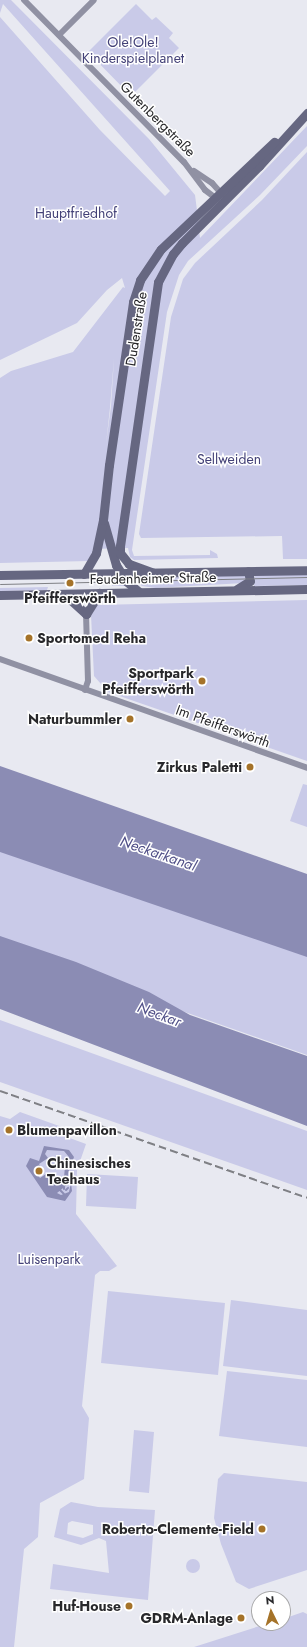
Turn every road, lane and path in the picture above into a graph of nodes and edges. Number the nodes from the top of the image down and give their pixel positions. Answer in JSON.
{"nodes":[{"id":1,"x":24,"y":0,"type":"edge"},
{"id":2,"x":94,"y":0,"type":"edge"},
{"id":3,"x":58,"y":35,"type":"junction"},
{"id":4,"x":307,"y":112,"type":"edge"},
{"id":5,"x":299,"y":122,"type":"junction"},
{"id":6,"x":191,"y":169,"type":"junction"},
{"id":7,"x":220,"y":191,"type":"junction"},
{"id":8,"x":213,"y":198,"type":"junction"},
{"id":9,"x":224,"y":201,"type":"junction"},
{"id":10,"x":103,"y":520,"type":"junction"},
{"id":11,"x":307,"y":570,"type":"edge"},
{"id":12,"x":248,"y":571,"type":"junction"},
{"id":13,"x":120,"y":573,"type":"junction"},
{"id":14,"x":154,"y":573,"type":"junction"},
{"id":15,"x":84,"y":574,"type":"junction"},
{"id":16,"x":0,"y":575,"type":"edge"},
{"id":17,"x":307,"y":589,"type":"edge"},
{"id":18,"x":236,"y":590,"type":"junction"},
{"id":19,"x":139,"y":592,"type":"junction"},
{"id":20,"x":99,"y":593,"type":"junction"},
{"id":21,"x":64,"y":594,"type":"junction"},
{"id":22,"x":0,"y":595,"type":"edge"},
{"id":23,"x":86,"y":614,"type":"junction"},
{"id":24,"x":0,"y":659,"type":"edge"},
{"id":25,"x":85,"y":690,"type":"junction"},
{"id":26,"x":307,"y":768,"type":"edge"}],
"edges":[{"from":1,"to":3,"type":"street","name":"Gutenbergstraße"},
{"from":2,"to":3,"type":"street"},
{"from":3,"to":6,"type":"street","name":"Gutenbergstraße"},
{"from":4,"to":5,"type":"street","name":"Dudenstraße"},
{"from":5,"to":7,"type":"street","name":"Dudenstraße"},
{"from":5,"to":9,"type":"street","name":"Dudenstraße"},
{"from":6,"to":7,"type":"street","name":"Gutenbergstraße"},
{"from":6,"to":8,"type":"street","name":"Gutenbergstraße"},
{"from":7,"to":8,"type":"street","name":"Dudenstraße"},
{"from":7,"to":9,"type":"street"},
{"from":8,"to":9,"type":"street"},
{"from":8,"to":10,"type":"street","name":"Dudenstraße"},
{"from":9,"to":14,"type":"street","name":"Dudenstraße"},
{"from":10,"to":13,"type":"street","name":"Dudenstraße"},
{"from":10,"to":15,"type":"street","name":"Dudenstraße"},
{"from":11,"to":12,"type":"street","name":"Feudenheimer Straße"},
{"from":12,"to":14,"type":"street","name":"Feudenheimer Straße"},
{"from":12,"to":18,"type":"street"},
{"from":13,"to":14,"type":"street","name":"Feudenheimer Straße"},
{"from":13,"to":15,"type":"street","name":"Feudenheimer Straße"},
{"from":13,"to":19,"type":"street"},
{"from":15,"to":16,"type":"street","name":"Feudenheimer Straße"},
{"from":17,"to":18,"type":"street","name":"Feudenheimer Straße"},
{"from":18,"to":19,"type":"street","name":"Feudenheimer Straße"},
{"from":19,"to":20,"type":"street","name":"Feudenheimer Straße"},
{"from":20,"to":21,"type":"street","name":"Feudenheimer Straße"},
{"from":20,"to":23,"type":"street"},
{"from":21,"to":22,"type":"street","name":"Feudenheimer Straße"},
{"from":21,"to":23,"type":"street"},
{"from":23,"to":25,"type":"street"},
{"from":24,"to":25,"type":"street","name":"Im Pfeifferswörth"},
{"from":25,"to":26,"type":"street","name":"Im Pfeifferswörth"}]}
